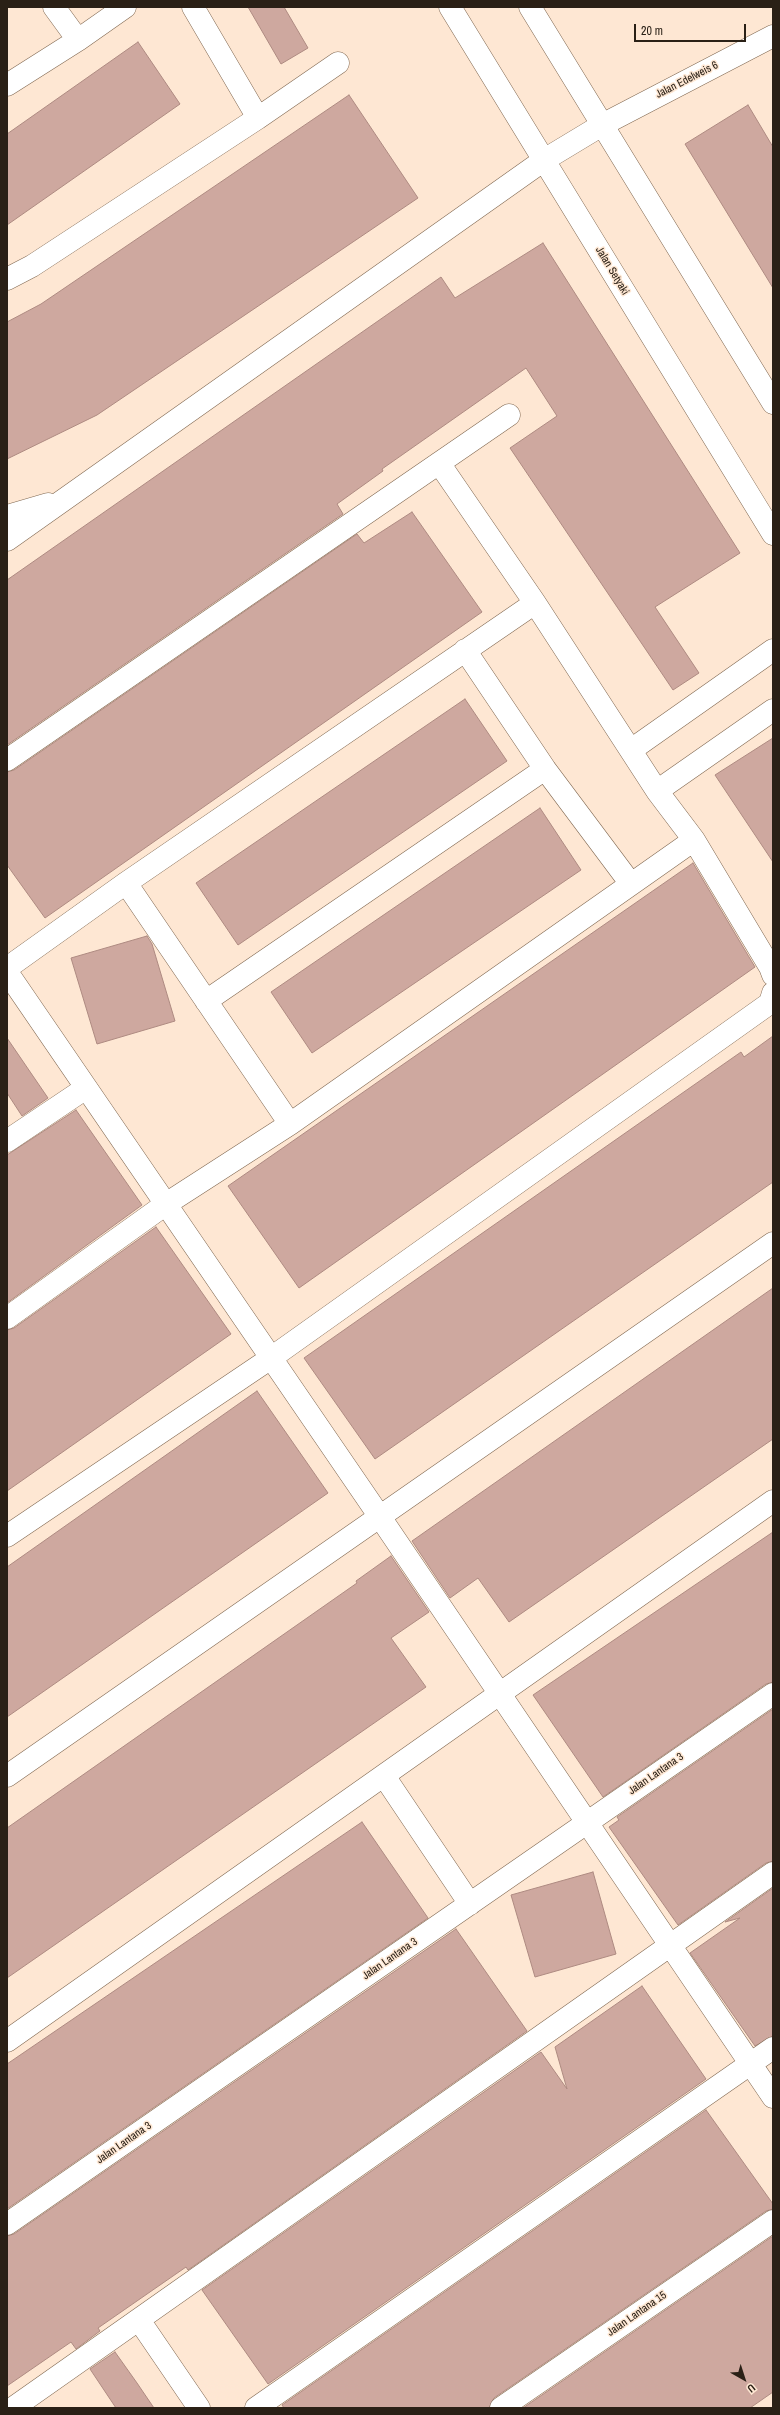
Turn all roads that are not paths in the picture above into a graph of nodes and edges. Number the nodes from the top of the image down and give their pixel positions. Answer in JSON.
{"nodes":[{"id":1,"x":54,"y":7,"type":"edge"},
{"id":2,"x":124,"y":7,"type":"edge"},
{"id":3,"x":193,"y":7,"type":"edge"},
{"id":4,"x":450,"y":7,"type":"edge"},
{"id":5,"x":530,"y":7,"type":"edge"},
{"id":6,"x":773,"y":36,"type":"edge"},
{"id":7,"x":78,"y":40,"type":"junction"},
{"id":8,"x":338,"y":64,"type":"dead end"},
{"id":9,"x":7,"y":85,"type":"edge"},
{"id":10,"x":258,"y":118,"type":"junction"},
{"id":11,"x":602,"y":125,"type":"junction"},
{"id":12,"x":544,"y":160,"type":"junction"},
{"id":13,"x":7,"y":279,"type":"edge"},
{"id":14,"x":773,"y":403,"type":"edge"},
{"id":15,"x":509,"y":415,"type":"dead end"},
{"id":16,"x":439,"y":463,"type":"junction"},
{"id":17,"x":67,"y":498,"type":"junction"},
{"id":18,"x":7,"y":516,"type":"edge"},
{"id":19,"x":773,"y":534,"type":"edge"},
{"id":20,"x":7,"y":540,"type":"edge"},
{"id":21,"x":535,"y":603,"type":"junction"},
{"id":22,"x":465,"y":650,"type":"junction"},
{"id":23,"x":773,"y":650,"type":"edge"},
{"id":24,"x":773,"y":710,"type":"edge"},
{"id":25,"x":631,"y":750,"type":"junction"},
{"id":26,"x":7,"y":760,"type":"edge"},
{"id":27,"x":545,"y":769,"type":"junction"},
{"id":28,"x":657,"y":791,"type":"junction"},
{"id":29,"x":694,"y":840,"type":"junction"},
{"id":30,"x":126,"y":883,"type":"junction"},
{"id":31,"x":631,"y":884,"type":"junction"},
{"id":32,"x":7,"y":968,"type":"edge"},
{"id":33,"x":7,"y":972,"type":"edge"},
{"id":34,"x":773,"y":976,"type":"edge"},
{"id":35,"x":773,"y":993,"type":"edge"},
{"id":36,"x":206,"y":1001,"type":"junction"},
{"id":37,"x":86,"y":1088,"type":"junction"},
{"id":38,"x":290,"y":1124,"type":"junction"},
{"id":39,"x":7,"y":1141,"type":"edge"},
{"id":40,"x":166,"y":1204,"type":"junction"},
{"id":41,"x":773,"y":1243,"type":"edge"},
{"id":42,"x":7,"y":1318,"type":"edge"},
{"id":43,"x":271,"y":1358,"type":"junction"},
{"id":44,"x":773,"y":1501,"type":"edge"},
{"id":45,"x":380,"y":1517,"type":"junction"},
{"id":46,"x":7,"y":1536,"type":"edge"},
{"id":47,"x":499,"y":1693,"type":"junction"},
{"id":48,"x":773,"y":1694,"type":"edge"},
{"id":49,"x":7,"y":1776,"type":"edge"},
{"id":50,"x":384,"y":1776,"type":"junction"},
{"id":51,"x":587,"y":1822,"type":"junction"},
{"id":52,"x":773,"y":1873,"type":"edge"},
{"id":53,"x":470,"y":1904,"type":"junction"},
{"id":54,"x":670,"y":1945,"type":"junction"},
{"id":55,"x":7,"y":2041,"type":"edge"},
{"id":56,"x":773,"y":2048,"type":"edge"},
{"id":57,"x":750,"y":2064,"type":"junction"},
{"id":58,"x":773,"y":2097,"type":"edge"},
{"id":59,"x":773,"y":2221,"type":"edge"},
{"id":60,"x":7,"y":2224,"type":"edge"},
{"id":61,"x":139,"y":2320,"type":"junction"},
{"id":62,"x":13,"y":2408,"type":"edge"},
{"id":63,"x":199,"y":2408,"type":"edge"},
{"id":64,"x":256,"y":2408,"type":"edge"},
{"id":65,"x":501,"y":2408,"type":"edge"}],
"edges":[{"from":1,"to":7,"type":"street"},
{"from":2,"to":7,"type":"street"},
{"from":3,"to":10,"type":"street"},
{"from":4,"to":12,"type":"street","name":"Jalan Setyaki"},
{"from":5,"to":11,"type":"street"},
{"from":6,"to":11,"type":"street","name":"Jalan Edelweis 6"},
{"from":7,"to":9,"type":"street"},
{"from":8,"to":10,"type":"street"},
{"from":10,"to":13,"type":"street"},
{"from":11,"to":12,"type":"street","name":"Jalan Edelweis 6"},
{"from":11,"to":14,"type":"street"},
{"from":12,"to":17,"type":"street","name":"Jalan Edelweis 6"},
{"from":12,"to":19,"type":"street","name":"Jalan Setyaki"},
{"from":15,"to":16,"type":"street"},
{"from":16,"to":21,"type":"street"},
{"from":16,"to":26,"type":"street"},
{"from":17,"to":18,"type":"street"},
{"from":17,"to":20,"type":"street","name":"Jalan Edelweis 6"},
{"from":21,"to":22,"type":"street"},
{"from":21,"to":25,"type":"street"},
{"from":22,"to":27,"type":"street"},
{"from":22,"to":30,"type":"street"},
{"from":23,"to":25,"type":"street"},
{"from":24,"to":28,"type":"street"},
{"from":25,"to":28,"type":"street"},
{"from":27,"to":31,"type":"street"},
{"from":27,"to":36,"type":"street"},
{"from":28,"to":29,"type":"street"},
{"from":29,"to":31,"type":"street"},
{"from":29,"to":34,"type":"street"},
{"from":30,"to":32,"type":"street"},
{"from":30,"to":36,"type":"street"},
{"from":31,"to":38,"type":"street"},
{"from":33,"to":37,"type":"street"},
{"from":35,"to":43,"type":"street"},
{"from":36,"to":38,"type":"street"},
{"from":37,"to":39,"type":"street"},
{"from":37,"to":40,"type":"street"},
{"from":38,"to":40,"type":"street"},
{"from":40,"to":42,"type":"street"},
{"from":40,"to":43,"type":"street"},
{"from":41,"to":45,"type":"street"},
{"from":43,"to":45,"type":"street"},
{"from":43,"to":46,"type":"street"},
{"from":44,"to":47,"type":"street"},
{"from":45,"to":47,"type":"street"},
{"from":45,"to":49,"type":"street"},
{"from":47,"to":50,"type":"street"},
{"from":47,"to":51,"type":"street"},
{"from":48,"to":51,"type":"street","name":"Jalan Lantana 3"},
{"from":50,"to":53,"type":"street"},
{"from":50,"to":55,"type":"street"},
{"from":51,"to":53,"type":"street","name":"Jalan Lantana 3"},
{"from":51,"to":54,"type":"street"},
{"from":52,"to":54,"type":"street"},
{"from":53,"to":60,"type":"street","name":"Jalan Lantana 3"},
{"from":54,"to":57,"type":"street"},
{"from":54,"to":61,"type":"street"},
{"from":56,"to":57,"type":"street"},
{"from":57,"to":58,"type":"street"},
{"from":57,"to":64,"type":"street"},
{"from":59,"to":65,"type":"street","name":"Jalan Lantana 15"},
{"from":61,"to":62,"type":"street"},
{"from":61,"to":63,"type":"street"}]}
